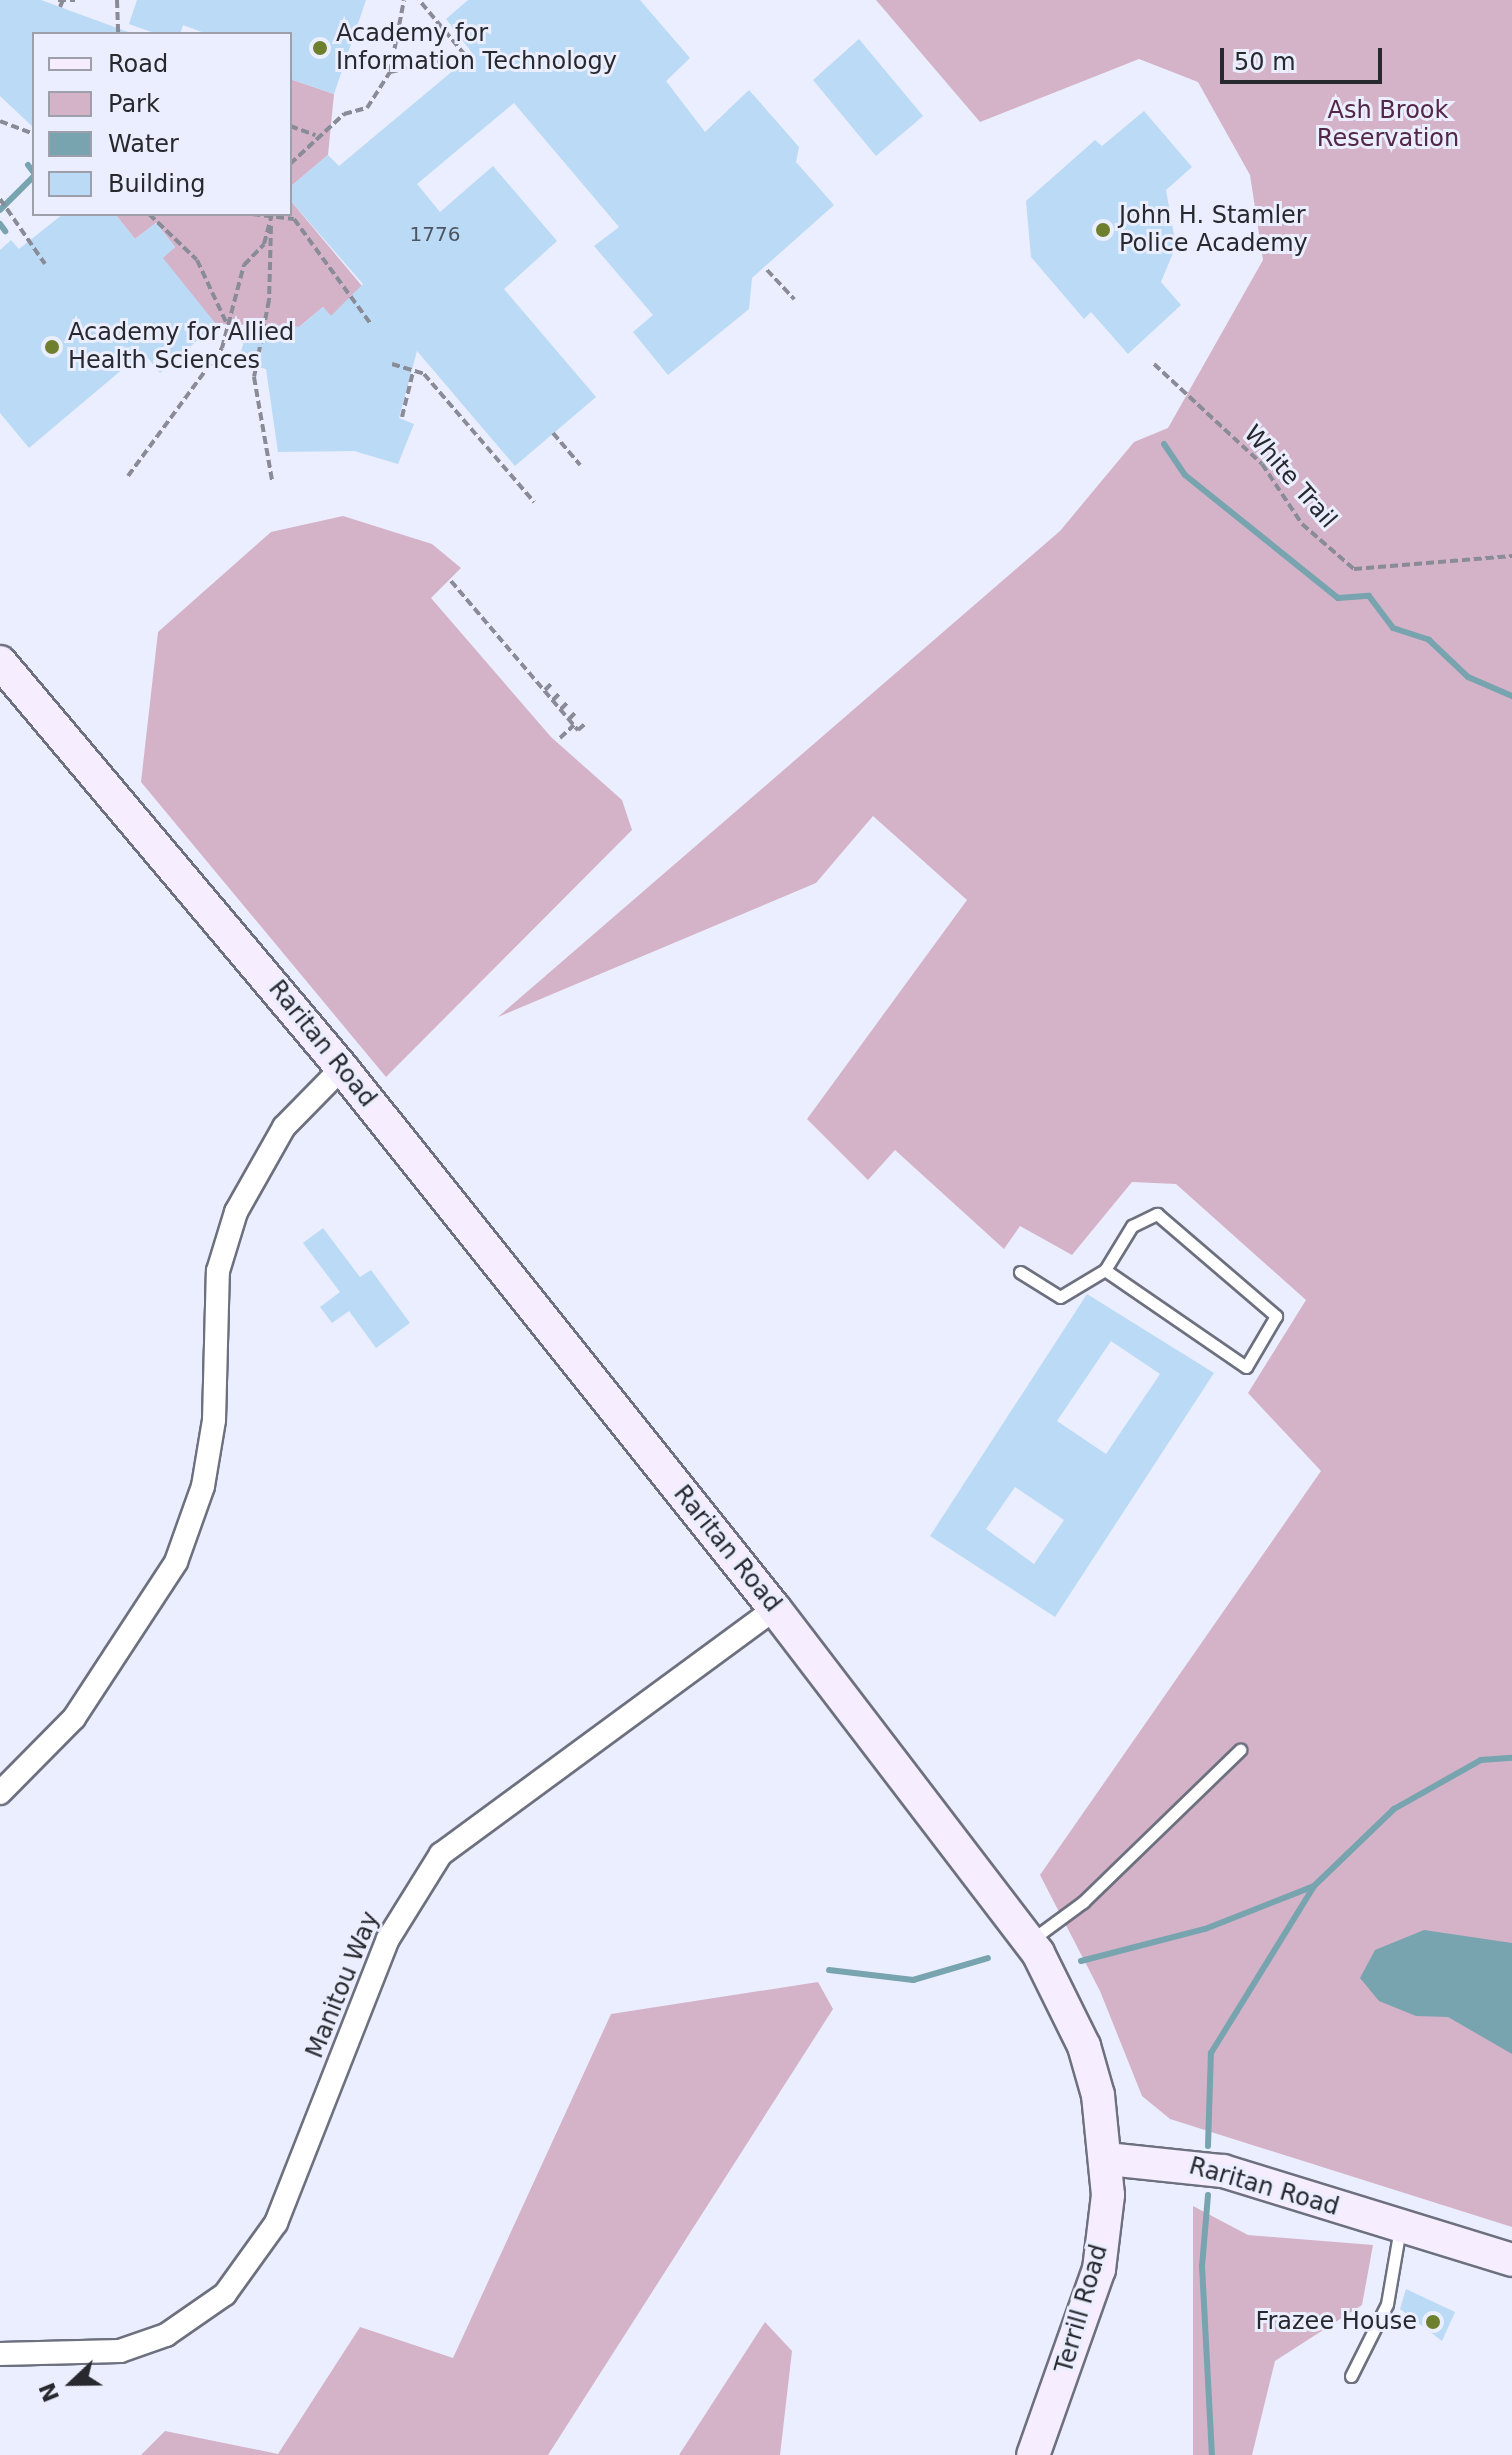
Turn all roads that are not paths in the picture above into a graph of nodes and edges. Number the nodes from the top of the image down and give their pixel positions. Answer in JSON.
{"nodes":[{"id":1,"x":0,"y":662,"type":"edge"},
{"id":2,"x":342,"y":1068,"type":"junction"},
{"id":3,"x":1105,"y":1270,"type":"junction"},
{"id":4,"x":1020,"y":1272,"type":"dead end"},
{"id":5,"x":775,"y":1609,"type":"junction"},
{"id":6,"x":1240,"y":1750,"type":"dead end"},
{"id":7,"x":0,"y":1793,"type":"edge"},
{"id":8,"x":1029,"y":1941,"type":"junction"},
{"id":9,"x":1108,"y":2159,"type":"junction"},
{"id":10,"x":1400,"y":2227,"type":"junction"},
{"id":11,"x":1512,"y":2260,"type":"edge"},
{"id":12,"x":0,"y":2354,"type":"edge"},
{"id":13,"x":1351,"y":2376,"type":"dead end"},
{"id":14,"x":1033,"y":2455,"type":"edge"}],
"edges":[{"from":1,"to":2,"type":"street","name":"Raritan Road"},
{"from":2,"to":5,"type":"street","name":"Raritan Road"},
{"from":2,"to":7,"type":"street"},
{"from":3,"to":3,"type":"lane"},
{"from":3,"to":4,"type":"lane"},
{"from":5,"to":8,"type":"street","name":"Raritan Road"},
{"from":5,"to":12,"type":"street","name":"Manitou Way"},
{"from":6,"to":8,"type":"lane"},
{"from":8,"to":9,"type":"street","name":"Raritan Road"},
{"from":9,"to":10,"type":"street","name":"Raritan Road"},
{"from":9,"to":14,"type":"street","name":"Terrill Road"},
{"from":10,"to":11,"type":"street","name":"Raritan Road"},
{"from":10,"to":13,"type":"lane"}]}
